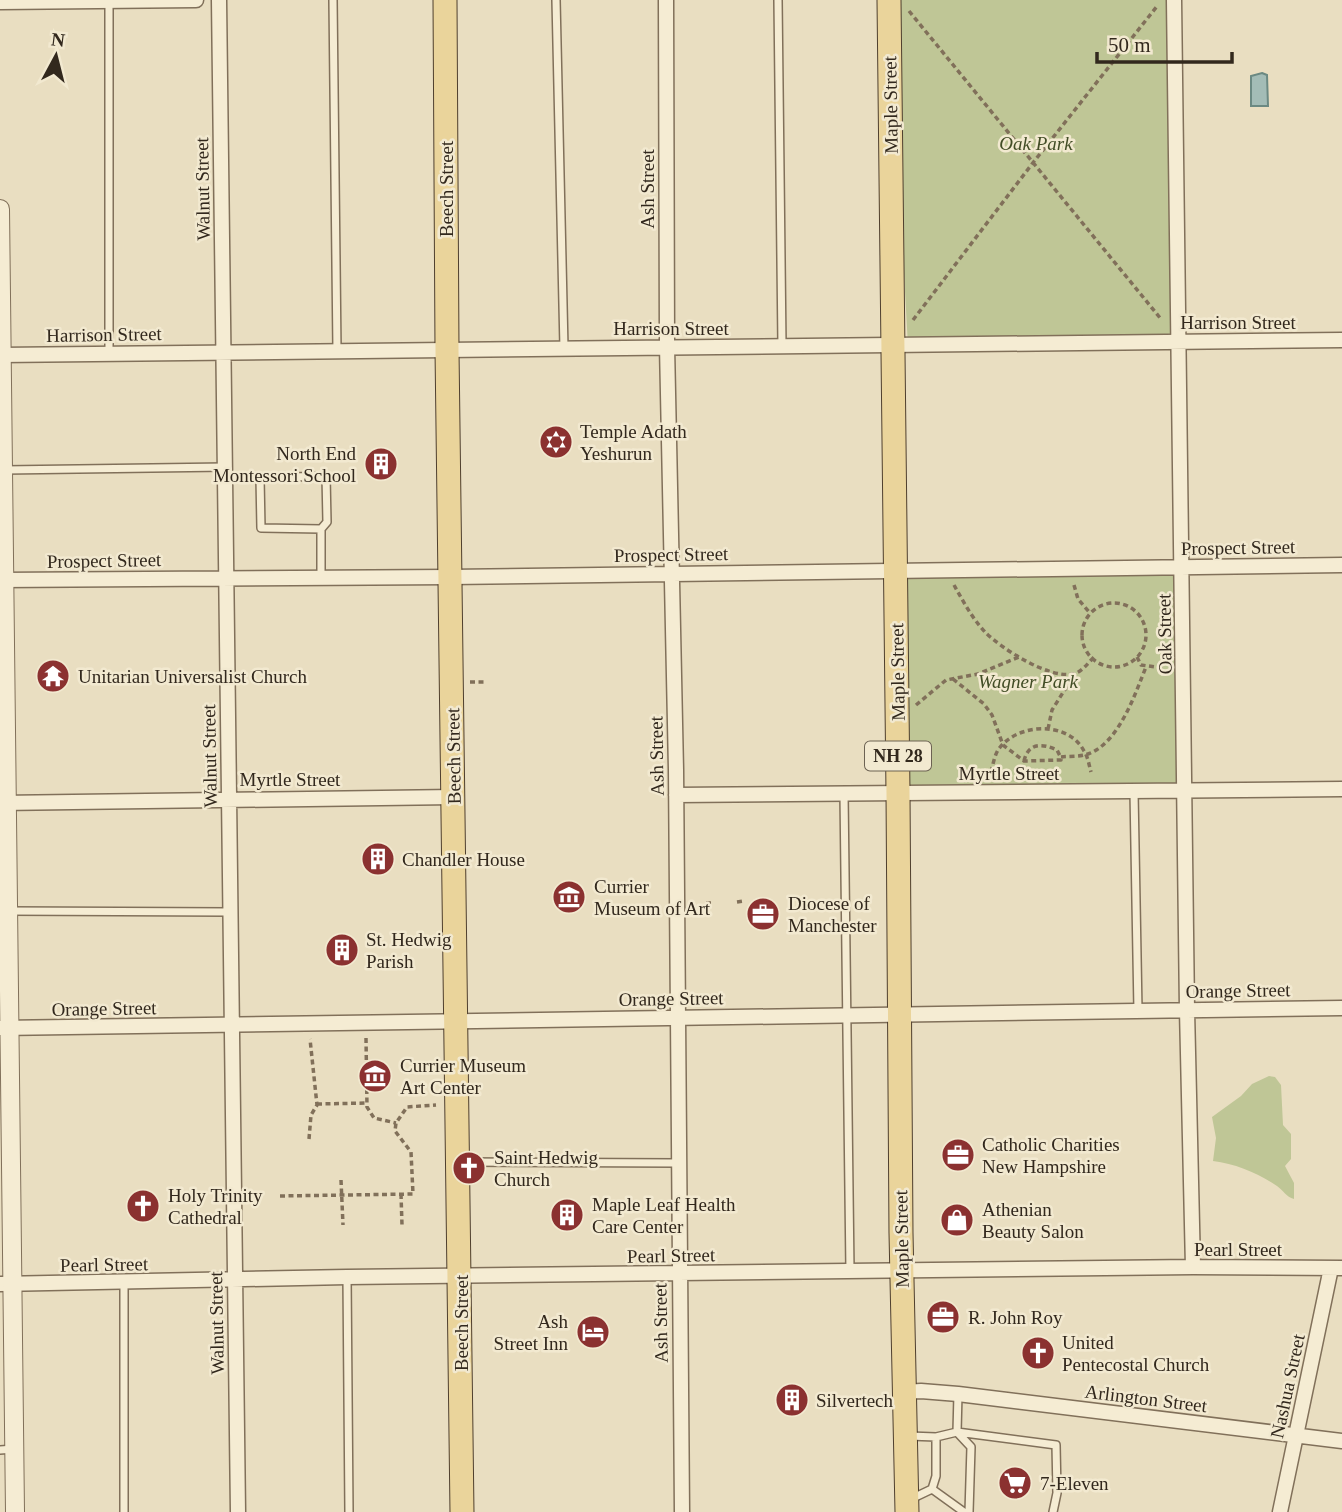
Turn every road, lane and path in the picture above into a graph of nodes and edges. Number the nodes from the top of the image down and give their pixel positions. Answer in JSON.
{"nodes":[{"id":1,"x":196,"y":0,"type":"edge"},
{"id":2,"x":219,"y":0,"type":"edge"},
{"id":3,"x":333,"y":0,"type":"edge"},
{"id":4,"x":445,"y":0,"type":"edge"},
{"id":5,"x":556,"y":0,"type":"edge"},
{"id":6,"x":666,"y":0,"type":"edge"},
{"id":7,"x":778,"y":0,"type":"edge"},
{"id":8,"x":1174,"y":0,"type":"edge"},
{"id":9,"x":109,"y":1,"type":"edge"},
{"id":10,"x":0,"y":2,"type":"edge"},
{"id":11,"x":897,"y":4,"type":"edge"},
{"id":12,"x":1159,"y":4,"type":"dead end"},
{"id":13,"x":1032,"y":164,"type":"junction"},
{"id":14,"x":0,"y":209,"type":"edge"},
{"id":15,"x":1167,"y":326,"type":"dead end"},
{"id":16,"x":908,"y":327,"type":"dead end"},
{"id":17,"x":1342,"y":340,"type":"edge"},
{"id":18,"x":1179,"y":342,"type":"junction"},
{"id":19,"x":667,"y":346,"type":"junction"},
{"id":20,"x":892,"y":346,"type":"junction"},
{"id":21,"x":782,"y":347,"type":"junction"},
{"id":22,"x":564,"y":348,"type":"junction"},
{"id":23,"x":447,"y":350,"type":"junction"},
{"id":24,"x":337,"y":351,"type":"junction"},
{"id":25,"x":223,"y":352,"type":"junction"},
{"id":26,"x":109,"y":354,"type":"junction"},
{"id":27,"x":1,"y":355,"type":"edge"},
{"id":28,"x":226,"y":467,"type":"junction"},
{"id":29,"x":1,"y":470,"type":"edge"},
{"id":30,"x":321,"y":529,"type":"junction"},
{"id":31,"x":1342,"y":565,"type":"edge"},
{"id":32,"x":1183,"y":566,"type":"junction"},
{"id":33,"x":896,"y":570,"type":"junction"},
{"id":34,"x":673,"y":573,"type":"junction"},
{"id":35,"x":321,"y":577,"type":"junction"},
{"id":36,"x":450,"y":577,"type":"junction"},
{"id":37,"x":226,"y":578,"type":"junction"},
{"id":38,"x":3,"y":580,"type":"edge"},
{"id":39,"x":1074,"y":584,"type":"dead end"},
{"id":40,"x":954,"y":585,"type":"dead end"},
{"id":41,"x":1090,"y":614,"type":"junction"},
{"id":42,"x":1019,"y":657,"type":"junction"},
{"id":43,"x":1094,"y":657,"type":"junction"},
{"id":44,"x":1137,"y":657,"type":"junction"},
{"id":45,"x":1146,"y":667,"type":"junction"},
{"id":46,"x":1164,"y":668,"type":"dead end"},
{"id":47,"x":1071,"y":674,"type":"junction"},
{"id":48,"x":953,"y":678,"type":"junction"},
{"id":49,"x":468,"y":682,"type":"dead end"},
{"id":50,"x":487,"y":682,"type":"dead end"},
{"id":51,"x":3,"y":694,"type":"edge"},
{"id":52,"x":913,"y":707,"type":"dead end"},
{"id":53,"x":1048,"y":729,"type":"junction"},
{"id":54,"x":1003,"y":746,"type":"junction"},
{"id":55,"x":1086,"y":755,"type":"junction"},
{"id":56,"x":1060,"y":757,"type":"junction"},
{"id":57,"x":1024,"y":761,"type":"junction"},
{"id":58,"x":991,"y":772,"type":"dead end"},
{"id":59,"x":1091,"y":772,"type":"dead end"},
{"id":60,"x":1342,"y":789,"type":"edge"},
{"id":61,"x":1185,"y":791,"type":"junction"},
{"id":62,"x":1134,"y":792,"type":"junction"},
{"id":63,"x":898,"y":793,"type":"junction"},
{"id":64,"x":844,"y":794,"type":"junction"},
{"id":65,"x":676,"y":795,"type":"junction"},
{"id":66,"x":454,"y":797,"type":"junction"},
{"id":67,"x":229,"y":799,"type":"junction"},
{"id":68,"x":4,"y":803,"type":"edge"},
{"id":69,"x":744,"y":901,"type":"dead end"},
{"id":70,"x":737,"y":902,"type":"dead end"},
{"id":71,"x":706,"y":903,"type":"dead end"},
{"id":72,"x":713,"y":903,"type":"dead end"},
{"id":73,"x":5,"y":911,"type":"edge"},
{"id":74,"x":230,"y":912,"type":"junction"},
{"id":75,"x":1342,"y":1008,"type":"edge"},
{"id":76,"x":1187,"y":1010,"type":"junction"},
{"id":77,"x":1138,"y":1011,"type":"junction"},
{"id":78,"x":900,"y":1013,"type":"junction"},
{"id":79,"x":848,"y":1015,"type":"junction"},
{"id":80,"x":676,"y":1017,"type":"junction"},
{"id":81,"x":457,"y":1020,"type":"junction"},
{"id":82,"x":232,"y":1026,"type":"junction"},
{"id":83,"x":5,"y":1028,"type":"edge"},
{"id":84,"x":366,"y":1038,"type":"dead end"},
{"id":85,"x":310,"y":1039,"type":"dead end"},
{"id":86,"x":367,"y":1103,"type":"junction"},
{"id":87,"x":317,"y":1104,"type":"junction"},
{"id":88,"x":436,"y":1105,"type":"dead end"},
{"id":89,"x":382,"y":1122,"type":"junction"},
{"id":90,"x":396,"y":1123,"type":"junction"},
{"id":91,"x":382,"y":1128,"type":"dead end"},
{"id":92,"x":309,"y":1139,"type":"dead end"},
{"id":93,"x":459,"y":1162,"type":"junction"},
{"id":94,"x":678,"y":1163,"type":"junction"},
{"id":95,"x":341,"y":1180,"type":"dead end"},
{"id":96,"x":401,"y":1194,"type":"junction"},
{"id":97,"x":342,"y":1195,"type":"junction"},
{"id":98,"x":280,"y":1196,"type":"dead end"},
{"id":99,"x":343,"y":1225,"type":"dead end"},
{"id":100,"x":402,"y":1225,"type":"dead end"},
{"id":101,"x":1193,"y":1268,"type":"junction"},
{"id":102,"x":1337,"y":1268,"type":"edge"},
{"id":103,"x":902,"y":1271,"type":"junction"},
{"id":104,"x":850,"y":1272,"type":"junction"},
{"id":105,"x":679,"y":1274,"type":"junction"},
{"id":106,"x":461,"y":1276,"type":"junction"},
{"id":107,"x":347,"y":1277,"type":"junction"},
{"id":108,"x":235,"y":1280,"type":"junction"},
{"id":109,"x":124,"y":1283,"type":"junction"},
{"id":110,"x":6,"y":1284,"type":"edge"},
{"id":111,"x":903,"y":1392,"type":"junction"},
{"id":112,"x":958,"y":1394,"type":"junction"},
{"id":113,"x":957,"y":1432,"type":"junction"},
{"id":114,"x":1297,"y":1435,"type":"junction"},
{"id":115,"x":905,"y":1436,"type":"junction"},
{"id":116,"x":936,"y":1437,"type":"junction"},
{"id":117,"x":1342,"y":1441,"type":"edge"},
{"id":118,"x":7,"y":1450,"type":"edge"},
{"id":119,"x":932,"y":1489,"type":"junction"},
{"id":120,"x":907,"y":1506,"type":"edge"},
{"id":121,"x":15,"y":1512,"type":"edge"},
{"id":122,"x":124,"y":1512,"type":"edge"},
{"id":123,"x":238,"y":1512,"type":"edge"},
{"id":124,"x":349,"y":1512,"type":"edge"},
{"id":125,"x":462,"y":1512,"type":"edge"},
{"id":126,"x":682,"y":1512,"type":"edge"},
{"id":127,"x":967,"y":1512,"type":"edge"},
{"id":128,"x":1054,"y":1512,"type":"edge"},
{"id":129,"x":1280,"y":1512,"type":"edge"}],
"edges":[{"from":1,"to":9,"type":"street"},
{"from":2,"to":25,"type":"street","name":"Walnut Street"},
{"from":3,"to":24,"type":"lane"},
{"from":4,"to":23,"type":"main road","name":"Beech Street"},
{"from":5,"to":22,"type":"lane"},
{"from":6,"to":19,"type":"street","name":"Ash Street"},
{"from":7,"to":21,"type":"lane"},
{"from":8,"to":18,"type":"street","name":"Oak Street"},
{"from":9,"to":10,"type":"street"},
{"from":9,"to":26,"type":"lane"},
{"from":11,"to":13,"type":"path"},
{"from":11,"to":20,"type":"main road","name":"Maple Street","number":"NH 28"},
{"from":12,"to":13,"type":"path"},
{"from":13,"to":15,"type":"path"},
{"from":13,"to":16,"type":"path"},
{"from":14,"to":27,"type":"street"},
{"from":17,"to":18,"type":"street","name":"Harrison Street"},
{"from":18,"to":20,"type":"street","name":"Harrison Street"},
{"from":18,"to":32,"type":"street","name":"Oak Street"},
{"from":19,"to":21,"type":"street","name":"Harrison Street"},
{"from":19,"to":22,"type":"street","name":"Harrison Street"},
{"from":19,"to":34,"type":"street","name":"Ash Street"},
{"from":20,"to":21,"type":"street","name":"Harrison Street"},
{"from":20,"to":33,"type":"main road","name":"Maple Street","number":"NH 28"},
{"from":22,"to":23,"type":"street","name":"Harrison Street"},
{"from":23,"to":24,"type":"street","name":"Harrison Street"},
{"from":23,"to":36,"type":"main road","name":"Beech Street"},
{"from":24,"to":25,"type":"street","name":"Harrison Street"},
{"from":25,"to":26,"type":"street","name":"Harrison Street"},
{"from":25,"to":28,"type":"street","name":"Walnut Street"},
{"from":26,"to":27,"type":"street","name":"Harrison Street"},
{"from":27,"to":29,"type":"street"},
{"from":28,"to":29,"type":"lane"},
{"from":28,"to":37,"type":"street","name":"Walnut Street"},
{"from":29,"to":38,"type":"street"},
{"from":30,"to":30,"type":"lane"},
{"from":30,"to":35,"type":"lane"},
{"from":31,"to":32,"type":"street","name":"Prospect Street"},
{"from":32,"to":33,"type":"street","name":"Prospect Street"},
{"from":32,"to":61,"type":"street","name":"Oak Street"},
{"from":33,"to":34,"type":"street","name":"Prospect Street"},
{"from":33,"to":63,"type":"main road","name":"Maple Street","number":"NH 28"},
{"from":34,"to":36,"type":"street","name":"Prospect Street"},
{"from":34,"to":65,"type":"street","name":"Ash Street"},
{"from":35,"to":36,"type":"street","name":"Prospect Street"},
{"from":35,"to":37,"type":"street","name":"Prospect Street"},
{"from":36,"to":66,"type":"main road","name":"Beech Street"},
{"from":37,"to":38,"type":"street","name":"Prospect Street"},
{"from":37,"to":67,"type":"street","name":"Walnut Street"},
{"from":38,"to":51,"type":"street"},
{"from":39,"to":41,"type":"path"},
{"from":40,"to":42,"type":"path"},
{"from":41,"to":43,"type":"path"},
{"from":41,"to":44,"type":"path"},
{"from":42,"to":47,"type":"path"},
{"from":42,"to":48,"type":"path"},
{"from":43,"to":44,"type":"path"},
{"from":43,"to":47,"type":"path"},
{"from":44,"to":45,"type":"path"},
{"from":45,"to":46,"type":"path"},
{"from":45,"to":55,"type":"path"},
{"from":47,"to":53,"type":"path"},
{"from":48,"to":52,"type":"path"},
{"from":48,"to":54,"type":"path"},
{"from":49,"to":50,"type":"path"},
{"from":51,"to":68,"type":"street"},
{"from":53,"to":54,"type":"path"},
{"from":53,"to":55,"type":"path"},
{"from":54,"to":57,"type":"path"},
{"from":54,"to":58,"type":"path"},
{"from":55,"to":56,"type":"path"},
{"from":55,"to":59,"type":"path"},
{"from":56,"to":57,"type":"path"},
{"from":56,"to":57,"type":"path"},
{"from":60,"to":61,"type":"street","name":"Myrtle Street"},
{"from":61,"to":62,"type":"street","name":"Myrtle Street"},
{"from":61,"to":76,"type":"street","name":"Oak Street"},
{"from":62,"to":63,"type":"street","name":"Myrtle Street"},
{"from":62,"to":77,"type":"lane"},
{"from":63,"to":64,"type":"street","name":"Myrtle Street"},
{"from":63,"to":78,"type":"main road","name":"Maple Street","number":"NH 28"},
{"from":64,"to":65,"type":"street","name":"Myrtle Street"},
{"from":64,"to":79,"type":"lane"},
{"from":65,"to":80,"type":"street","name":"Ash Street"},
{"from":66,"to":67,"type":"street","name":"Myrtle Street"},
{"from":66,"to":81,"type":"main road","name":"Beech Street"},
{"from":67,"to":68,"type":"street","name":"Myrtle Street"},
{"from":67,"to":74,"type":"street","name":"Walnut Street"},
{"from":68,"to":73,"type":"street"},
{"from":69,"to":70,"type":"path"},
{"from":71,"to":72,"type":"path"},
{"from":73,"to":74,"type":"lane"},
{"from":73,"to":83,"type":"street"},
{"from":74,"to":82,"type":"street","name":"Walnut Street"},
{"from":75,"to":76,"type":"street","name":"Orange Street"},
{"from":76,"to":77,"type":"street","name":"Orange Street"},
{"from":76,"to":101,"type":"street","name":"Oak Street"},
{"from":77,"to":78,"type":"street","name":"Orange Street"},
{"from":78,"to":79,"type":"street","name":"Orange Street"},
{"from":78,"to":103,"type":"main road","name":"Maple Street","number":"NH 28"},
{"from":79,"to":80,"type":"street","name":"Orange Street"},
{"from":79,"to":104,"type":"lane"},
{"from":80,"to":81,"type":"street","name":"Orange Street"},
{"from":80,"to":94,"type":"street","name":"Ash Street"},
{"from":81,"to":82,"type":"street","name":"Orange Street"},
{"from":81,"to":93,"type":"main road","name":"Beech Street"},
{"from":82,"to":83,"type":"street","name":"Orange Street"},
{"from":82,"to":108,"type":"street","name":"Walnut Street"},
{"from":83,"to":110,"type":"street"},
{"from":84,"to":86,"type":"path"},
{"from":85,"to":87,"type":"path"},
{"from":86,"to":87,"type":"path"},
{"from":86,"to":89,"type":"path"},
{"from":87,"to":92,"type":"path"},
{"from":88,"to":90,"type":"path"},
{"from":89,"to":90,"type":"path"},
{"from":89,"to":91,"type":"path"},
{"from":90,"to":96,"type":"path"},
{"from":93,"to":94,"type":"lane"},
{"from":93,"to":106,"type":"main road","name":"Beech Street"},
{"from":94,"to":105,"type":"street","name":"Ash Street"},
{"from":95,"to":97,"type":"path"},
{"from":96,"to":97,"type":"path"},
{"from":96,"to":100,"type":"path"},
{"from":97,"to":98,"type":"path"},
{"from":97,"to":99,"type":"path"},
{"from":101,"to":102,"type":"street","name":"Pearl Street"},
{"from":101,"to":103,"type":"street","name":"Pearl Street"},
{"from":102,"to":114,"type":"street","name":"Nashua Street"},
{"from":103,"to":104,"type":"street","name":"Pearl Street"},
{"from":103,"to":111,"type":"main road","name":"Maple Street","number":"NH 28"},
{"from":104,"to":105,"type":"street","name":"Pearl Street"},
{"from":105,"to":106,"type":"street","name":"Pearl Street"},
{"from":105,"to":126,"type":"street","name":"Ash Street"},
{"from":106,"to":107,"type":"street","name":"Pearl Street"},
{"from":106,"to":125,"type":"main road","name":"Beech Street"},
{"from":107,"to":108,"type":"street","name":"Pearl Street"},
{"from":107,"to":124,"type":"lane"},
{"from":108,"to":109,"type":"street","name":"Pearl Street"},
{"from":108,"to":123,"type":"street","name":"Walnut Street"},
{"from":109,"to":110,"type":"street","name":"Pearl Street"},
{"from":109,"to":122,"type":"lane"},
{"from":110,"to":118,"type":"street"},
{"from":111,"to":112,"type":"street","name":"Arlington Street"},
{"from":111,"to":115,"type":"main road","name":"Maple Street","number":"NH 28"},
{"from":112,"to":113,"type":"lane"},
{"from":112,"to":114,"type":"street","name":"Arlington Street"},
{"from":113,"to":116,"type":"lane"},
{"from":113,"to":127,"type":"lane"},
{"from":113,"to":128,"type":"lane"},
{"from":114,"to":117,"type":"street","name":"Arlington Street"},
{"from":114,"to":129,"type":"street","name":"Nashua Street"},
{"from":115,"to":116,"type":"lane"},
{"from":115,"to":120,"type":"main road","name":"Maple Street","number":"NH 28"},
{"from":116,"to":119,"type":"lane"},
{"from":118,"to":121,"type":"street"},
{"from":119,"to":120,"type":"lane"},
{"from":119,"to":127,"type":"lane"}]}
